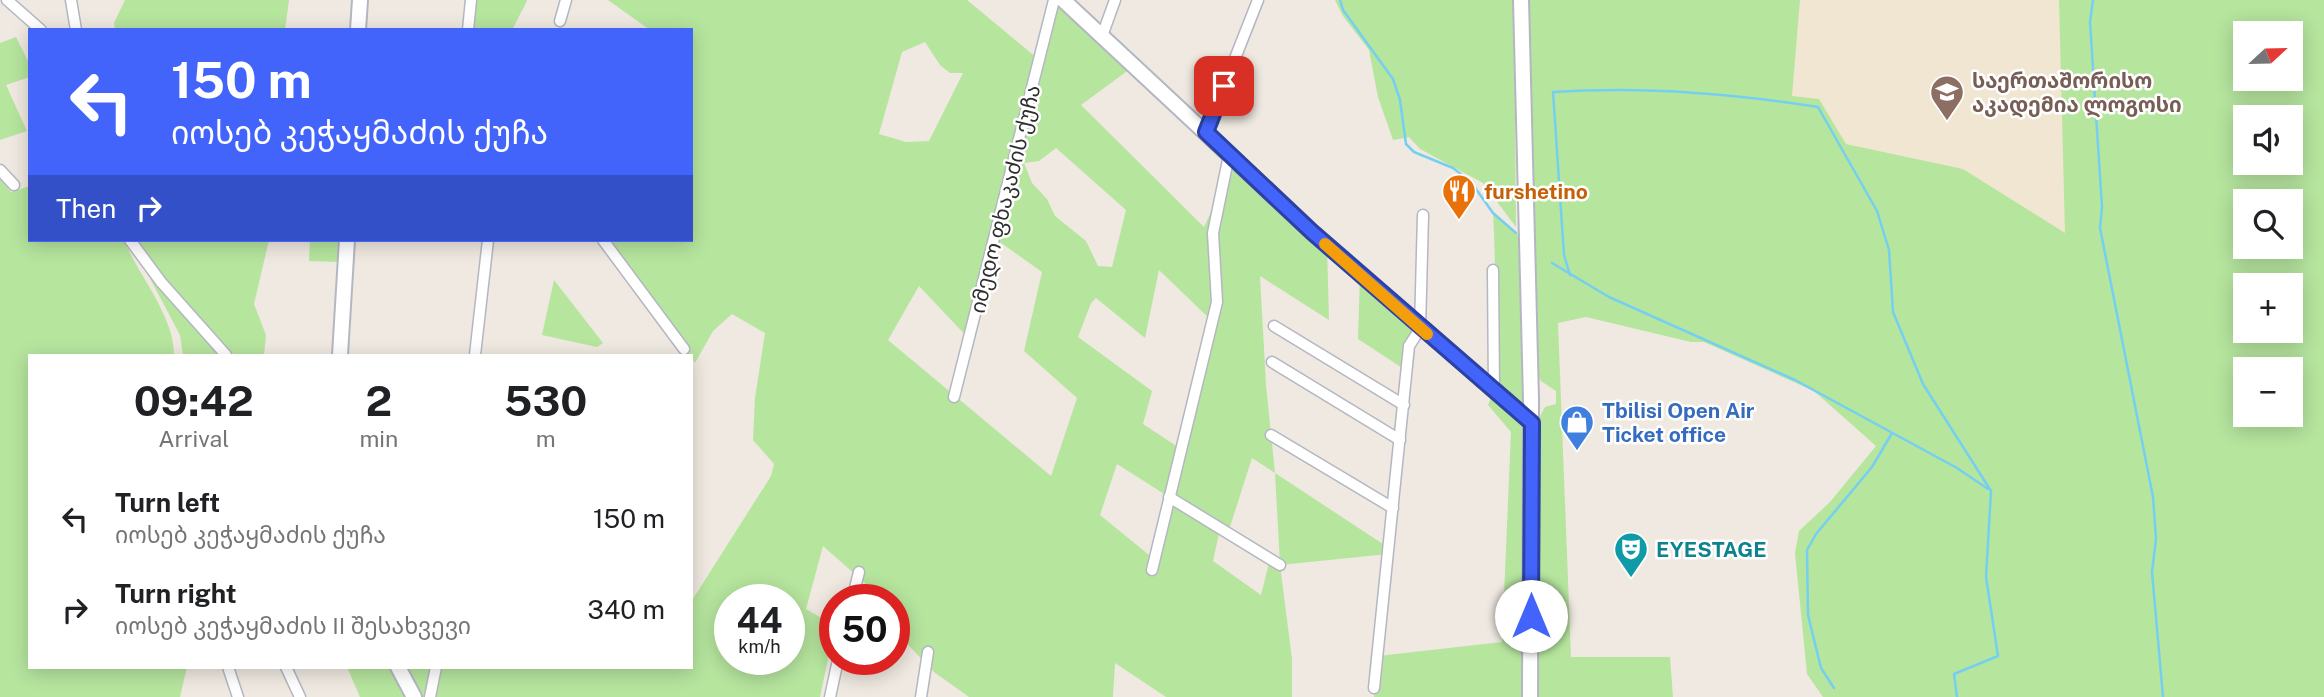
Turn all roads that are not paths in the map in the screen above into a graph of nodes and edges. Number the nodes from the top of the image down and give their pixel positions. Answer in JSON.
{"nodes":[{"id":1,"x":7,"y":0,"type":"edge"},
{"id":2,"x":71,"y":0,"type":"edge"},
{"id":3,"x":360,"y":0,"type":"edge"},
{"id":4,"x":471,"y":0,"type":"edge"},
{"id":5,"x":566,"y":0,"type":"edge"},
{"id":6,"x":1054,"y":0,"type":"edge"},
{"id":7,"x":1063,"y":0,"type":"edge"},
{"id":8,"x":1115,"y":0,"type":"edge"},
{"id":9,"x":1258,"y":0,"type":"edge"},
{"id":10,"x":1521,"y":0,"type":"edge"},
{"id":11,"x":560,"y":21,"type":"dead end"},
{"id":12,"x":39,"y":28,"type":"edge"},
{"id":13,"x":76,"y":28,"type":"edge"},
{"id":14,"x":358,"y":28,"type":"edge"},
{"id":15,"x":468,"y":28,"type":"edge"},
{"id":16,"x":1102,"y":36,"type":"junction"},
{"id":17,"x":1206,"y":132,"type":"junction"},
{"id":18,"x":1229,"y":155,"type":"junction"},
{"id":19,"x":0,"y":170,"type":"edge"},
{"id":20,"x":14,"y":185,"type":"dead end"},
{"id":21,"x":1423,"y":215,"type":"dead end"},
{"id":22,"x":132,"y":242,"type":"edge"},
{"id":23,"x":346,"y":242,"type":"edge"},
{"id":24,"x":488,"y":242,"type":"edge"},
{"id":25,"x":604,"y":242,"type":"edge"},
{"id":26,"x":1493,"y":270,"type":"dead end"},
{"id":27,"x":1274,"y":326,"type":"dead end"},
{"id":28,"x":1420,"y":329,"type":"junction"},
{"id":29,"x":684,"y":349,"type":"dead end"},
{"id":30,"x":225,"y":354,"type":"edge"},
{"id":31,"x":340,"y":354,"type":"edge"},
{"id":32,"x":475,"y":354,"type":"edge"},
{"id":33,"x":1272,"y":362,"type":"dead end"},
{"id":34,"x":1494,"y":391,"type":"junction"},
{"id":35,"x":954,"y":397,"type":"dead end"},
{"id":36,"x":1404,"y":405,"type":"junction"},
{"id":37,"x":1532,"y":423,"type":"junction"},
{"id":38,"x":1271,"y":435,"type":"dead end"},
{"id":39,"x":1400,"y":440,"type":"junction"},
{"id":40,"x":1169,"y":497,"type":"junction"},
{"id":41,"x":1393,"y":508,"type":"junction"},
{"id":42,"x":1280,"y":565,"type":"dead end"},
{"id":43,"x":1152,"y":569,"type":"dead end"},
{"id":44,"x":859,"y":572,"type":"dead end"},
{"id":45,"x":856,"y":584,"type":"edge"},
{"id":46,"x":928,"y":652,"type":"dead end"},
{"id":47,"x":229,"y":669,"type":"edge"},
{"id":48,"x":287,"y":669,"type":"edge"},
{"id":49,"x":399,"y":669,"type":"edge"},
{"id":50,"x":436,"y":669,"type":"edge"},
{"id":51,"x":835,"y":675,"type":"edge"},
{"id":52,"x":1374,"y":688,"type":"dead end"},
{"id":53,"x":238,"y":697,"type":"edge"},
{"id":54,"x":300,"y":697,"type":"edge"},
{"id":55,"x":414,"y":697,"type":"edge"},
{"id":56,"x":430,"y":697,"type":"edge"},
{"id":57,"x":830,"y":697,"type":"edge"},
{"id":58,"x":921,"y":697,"type":"edge"},
{"id":59,"x":1530,"y":697,"type":"edge"}],
"edges":[{"from":1,"to":12,"type":"street"},
{"from":2,"to":13,"type":"street"},
{"from":3,"to":14,"type":"street"},
{"from":4,"to":15,"type":"street"},
{"from":5,"to":11,"type":"street"},
{"from":6,"to":35,"type":"street","name":"იმედო ფხაკაძის ქუჩა"},
{"from":7,"to":16,"type":"street"},
{"from":8,"to":16,"type":"street"},
{"from":9,"to":17,"type":"street"},
{"from":10,"to":37,"type":"street"},
{"from":16,"to":17,"type":"street"},
{"from":17,"to":18,"type":"street"},
{"from":18,"to":28,"type":"street"},
{"from":18,"to":40,"type":"street"},
{"from":19,"to":20,"type":"street"},
{"from":21,"to":28,"type":"street"},
{"from":22,"to":30,"type":"street"},
{"from":23,"to":31,"type":"street"},
{"from":24,"to":32,"type":"street"},
{"from":25,"to":29,"type":"street"},
{"from":26,"to":34,"type":"street"},
{"from":27,"to":36,"type":"street"},
{"from":28,"to":34,"type":"street"},
{"from":28,"to":36,"type":"street"},
{"from":33,"to":39,"type":"street"},
{"from":34,"to":37,"type":"street"},
{"from":36,"to":39,"type":"street"},
{"from":37,"to":59,"type":"street"},
{"from":38,"to":41,"type":"street"},
{"from":39,"to":41,"type":"street"},
{"from":40,"to":42,"type":"street"},
{"from":40,"to":43,"type":"street"},
{"from":41,"to":52,"type":"street"},
{"from":44,"to":45,"type":"street"},
{"from":46,"to":58,"type":"street"},
{"from":47,"to":53,"type":"street"},
{"from":48,"to":54,"type":"street"},
{"from":49,"to":55,"type":"street"},
{"from":50,"to":56,"type":"street"},
{"from":51,"to":57,"type":"street"}]}
